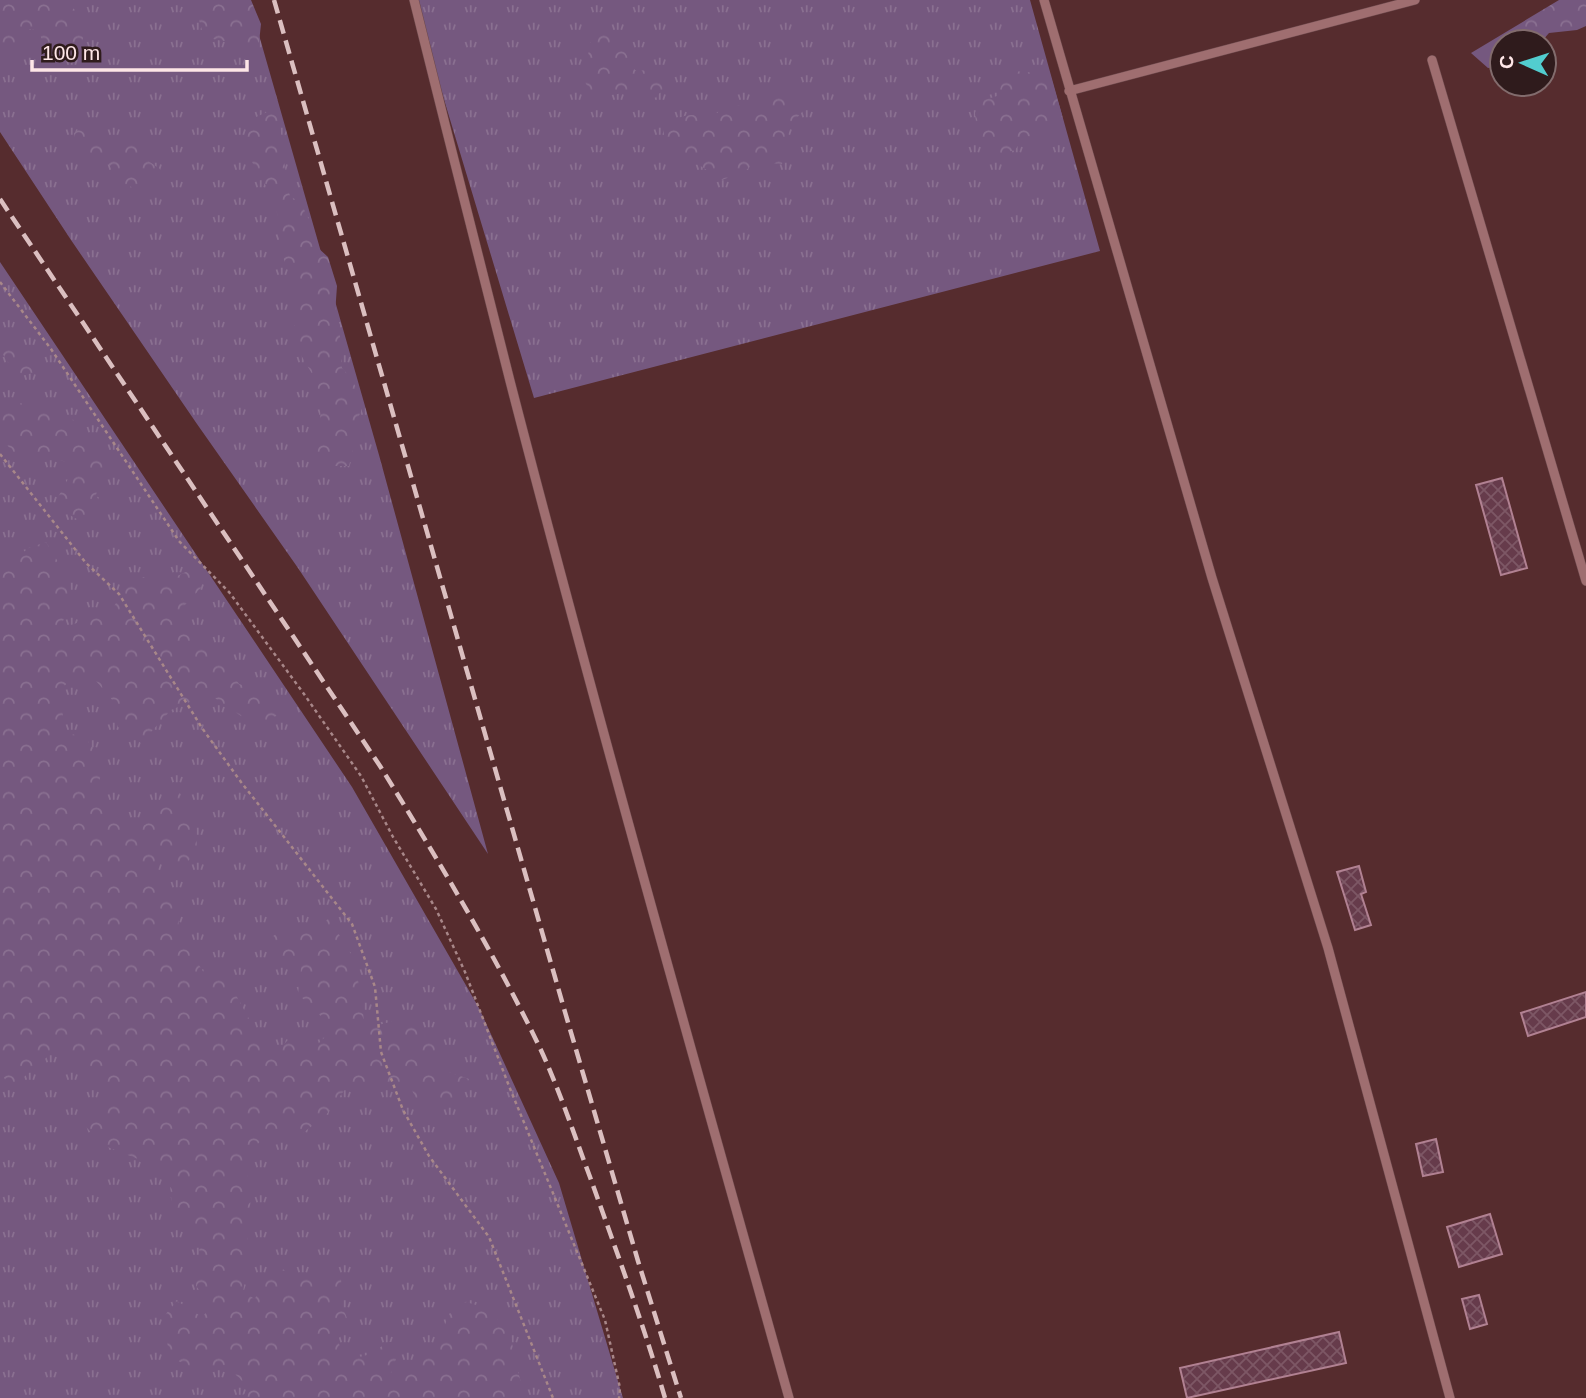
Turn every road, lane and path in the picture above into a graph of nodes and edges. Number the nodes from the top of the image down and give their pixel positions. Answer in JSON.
{"nodes":[{"id":1,"x":414,"y":0,"type":"edge"},
{"id":2,"x":1044,"y":0,"type":"edge"},
{"id":3,"x":1415,"y":0,"type":"edge"},
{"id":4,"x":1432,"y":60,"type":"dead end"},
{"id":5,"x":1069,"y":91,"type":"junction"},
{"id":6,"x":0,"y":282,"type":"edge"},
{"id":7,"x":0,"y":454,"type":"edge"},
{"id":8,"x":1586,"y":581,"type":"edge"},
{"id":9,"x":553,"y":1398,"type":"edge"},
{"id":10,"x":619,"y":1398,"type":"edge"},
{"id":11,"x":789,"y":1398,"type":"edge"},
{"id":12,"x":1450,"y":1398,"type":"edge"}],
"edges":[{"from":1,"to":11,"type":"lane"},
{"from":2,"to":5,"type":"lane"},
{"from":3,"to":5,"type":"lane"},
{"from":4,"to":8,"type":"lane"},
{"from":5,"to":12,"type":"lane"},
{"from":6,"to":10,"type":"path"},
{"from":7,"to":9,"type":"path"}]}
